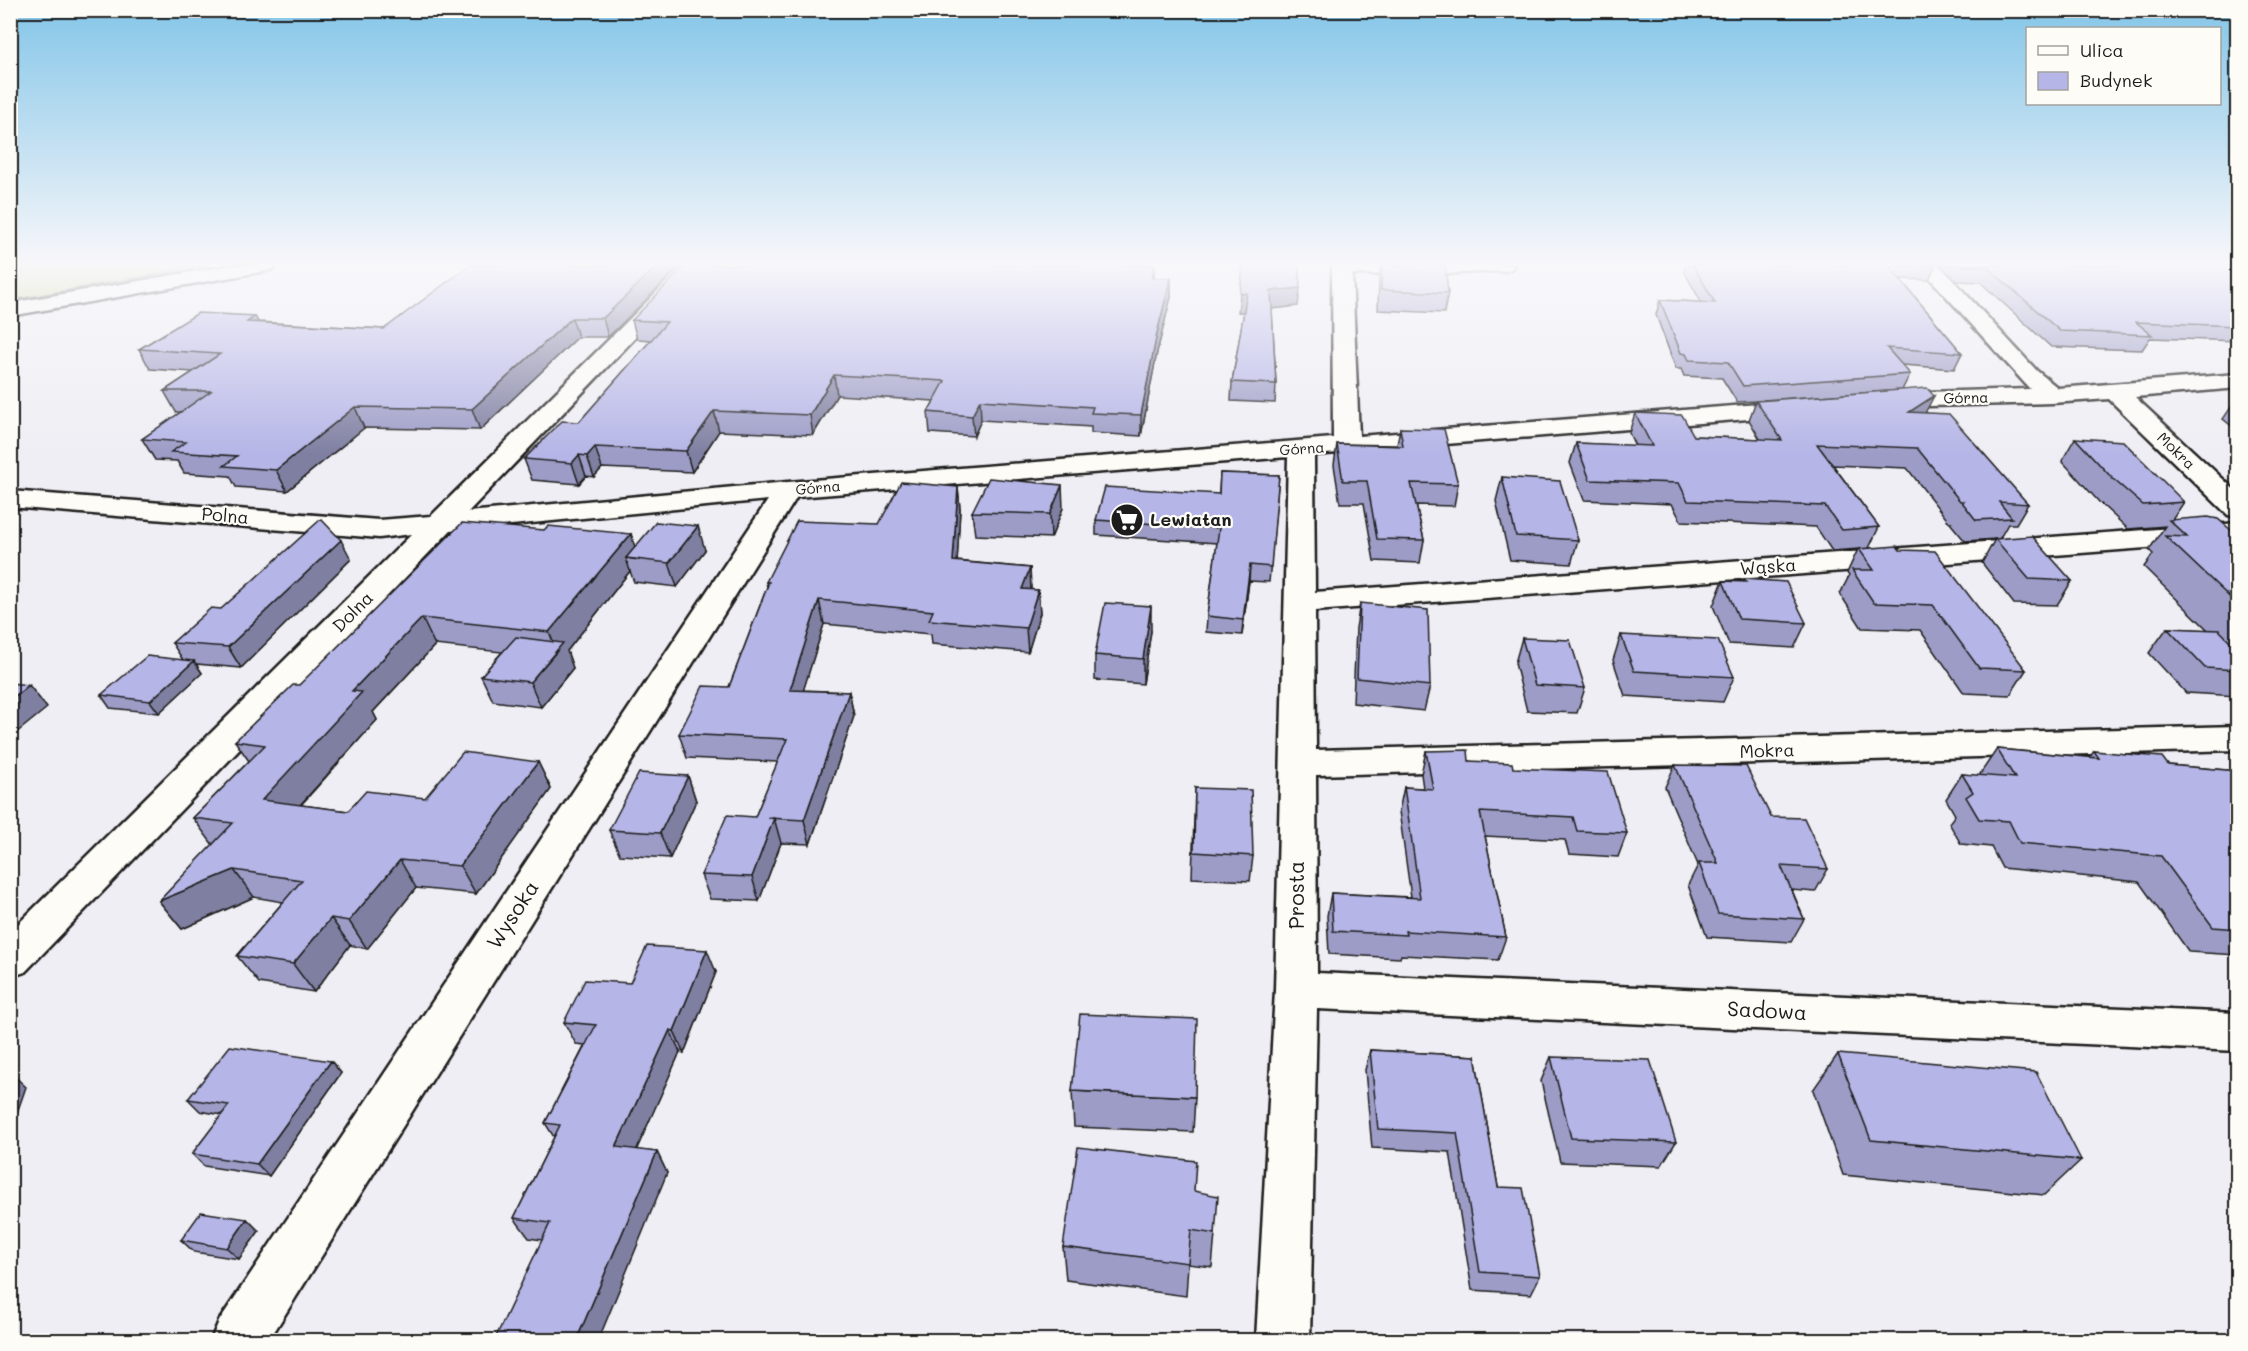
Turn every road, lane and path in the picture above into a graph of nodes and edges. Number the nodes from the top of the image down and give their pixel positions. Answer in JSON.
{"nodes":[{"id":1,"x":633,"y":328,"type":"edge"},
{"id":2,"x":1343,"y":328,"type":"edge"},
{"id":3,"x":1985,"y":328,"type":"edge"},
{"id":4,"x":2238,"y":381,"type":"edge"},
{"id":5,"x":2115,"y":391,"type":"junction"},
{"id":6,"x":2052,"y":396,"type":"junction"},
{"id":7,"x":1860,"y":402,"type":"edge"},
{"id":8,"x":1824,"y":405,"type":"edge"},
{"id":9,"x":1346,"y":446,"type":"junction"},
{"id":10,"x":1301,"y":449,"type":"junction"},
{"id":11,"x":788,"y":490,"type":"junction"},
{"id":12,"x":10,"y":499,"type":"edge"},
{"id":13,"x":2238,"y":509,"type":"edge"},
{"id":14,"x":439,"y":524,"type":"junction"},
{"id":15,"x":2238,"y":532,"type":"edge"},
{"id":16,"x":1299,"y":603,"type":"junction"},
{"id":17,"x":2238,"y":738,"type":"edge"},
{"id":18,"x":1298,"y":763,"type":"junction"},
{"id":19,"x":10,"y":960,"type":"edge"},
{"id":20,"x":1296,"y":990,"type":"junction"},
{"id":21,"x":2238,"y":1032,"type":"edge"},
{"id":22,"x":238,"y":1341,"type":"edge"},
{"id":23,"x":1283,"y":1341,"type":"edge"}],
"edges":[{"from":1,"to":14,"type":"street","name":"Dolna"},
{"from":2,"to":9,"type":"street"},
{"from":3,"to":6,"type":"street"},
{"from":4,"to":5,"type":"street","name":"Górna"},
{"from":5,"to":6,"type":"street","name":"Górna"},
{"from":5,"to":13,"type":"street","name":"Mokra"},
{"from":6,"to":7,"type":"street","name":"Górna"},
{"from":8,"to":9,"type":"street","name":"Górna"},
{"from":9,"to":10,"type":"street","name":"Górna"},
{"from":10,"to":11,"type":"street","name":"Górna"},
{"from":10,"to":16,"type":"street","name":"Prosta"},
{"from":11,"to":14,"type":"street","name":"Górna"},
{"from":11,"to":22,"type":"street","name":"Wysoka"},
{"from":12,"to":14,"type":"street","name":"Polna"},
{"from":14,"to":19,"type":"street","name":"Dolna"},
{"from":15,"to":16,"type":"street","name":"Wąska"},
{"from":16,"to":18,"type":"street","name":"Prosta"},
{"from":17,"to":18,"type":"street","name":"Mokra"},
{"from":18,"to":20,"type":"street","name":"Prosta"},
{"from":20,"to":21,"type":"street","name":"Sadowa"},
{"from":20,"to":23,"type":"street","name":"Prosta"}]}
